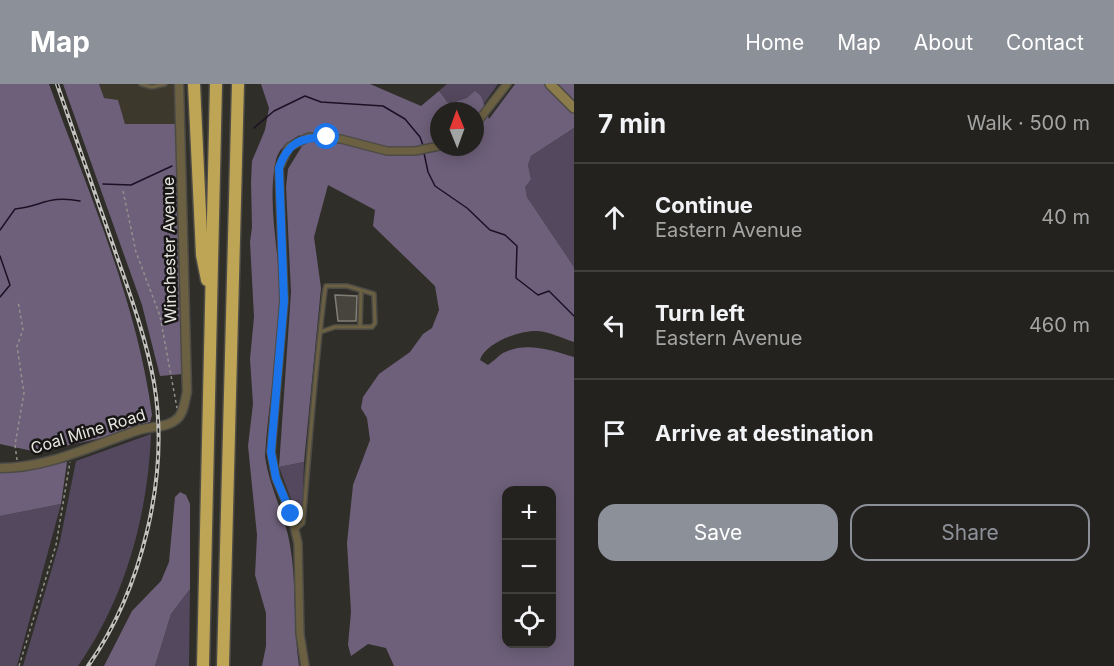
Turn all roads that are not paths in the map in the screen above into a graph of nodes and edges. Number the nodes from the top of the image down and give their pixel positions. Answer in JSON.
{"nodes":[{"id":1,"x":141,"y":84,"type":"edge"},
{"id":2,"x":165,"y":84,"type":"edge"},
{"id":3,"x":179,"y":84,"type":"edge"},
{"id":4,"x":196,"y":84,"type":"edge"},
{"id":5,"x":216,"y":84,"type":"edge"},
{"id":6,"x":238,"y":84,"type":"edge"},
{"id":7,"x":507,"y":84,"type":"edge"},
{"id":8,"x":550,"y":84,"type":"edge"},
{"id":9,"x":574,"y":108,"type":"edge"},
{"id":10,"x":484,"y":113,"type":"edge"},
{"id":11,"x":430,"y":148,"type":"edge"},
{"id":12,"x":361,"y":291,"type":"junction"},
{"id":13,"x":211,"y":301,"type":"junction"},
{"id":14,"x":360,"y":327,"type":"junction"},
{"id":15,"x":320,"y":332,"type":"junction"},
{"id":16,"x":180,"y":416,"type":"joint"},
{"id":17,"x":0,"y":468,"type":"edge"},
{"id":18,"x":295,"y":530,"type":"junction"},
{"id":19,"x":203,"y":666,"type":"edge"},
{"id":20,"x":223,"y":666,"type":"edge"},
{"id":21,"x":305,"y":666,"type":"edge"}],
"edges":[{"from":1,"to":2,"type":"lane"},
{"from":3,"to":16,"type":"street","name":"Winchester Avenue"},
{"from":4,"to":13,"type":"highway"},
{"from":5,"to":13,"type":"highway"},
{"from":6,"to":20,"type":"highway"},
{"from":7,"to":10,"type":"street"},
{"from":8,"to":9,"type":"main road"},
{"from":11,"to":18,"type":"street"},
{"from":12,"to":14,"type":"lane"},
{"from":12,"to":14,"type":"lane"},
{"from":12,"to":15,"type":"lane"},
{"from":13,"to":19,"type":"highway"},
{"from":14,"to":15,"type":"lane"},
{"from":15,"to":18,"type":"lane"},
{"from":16,"to":17,"type":"street","name":"Coal Mine Road"},
{"from":18,"to":21,"type":"street"}]}
